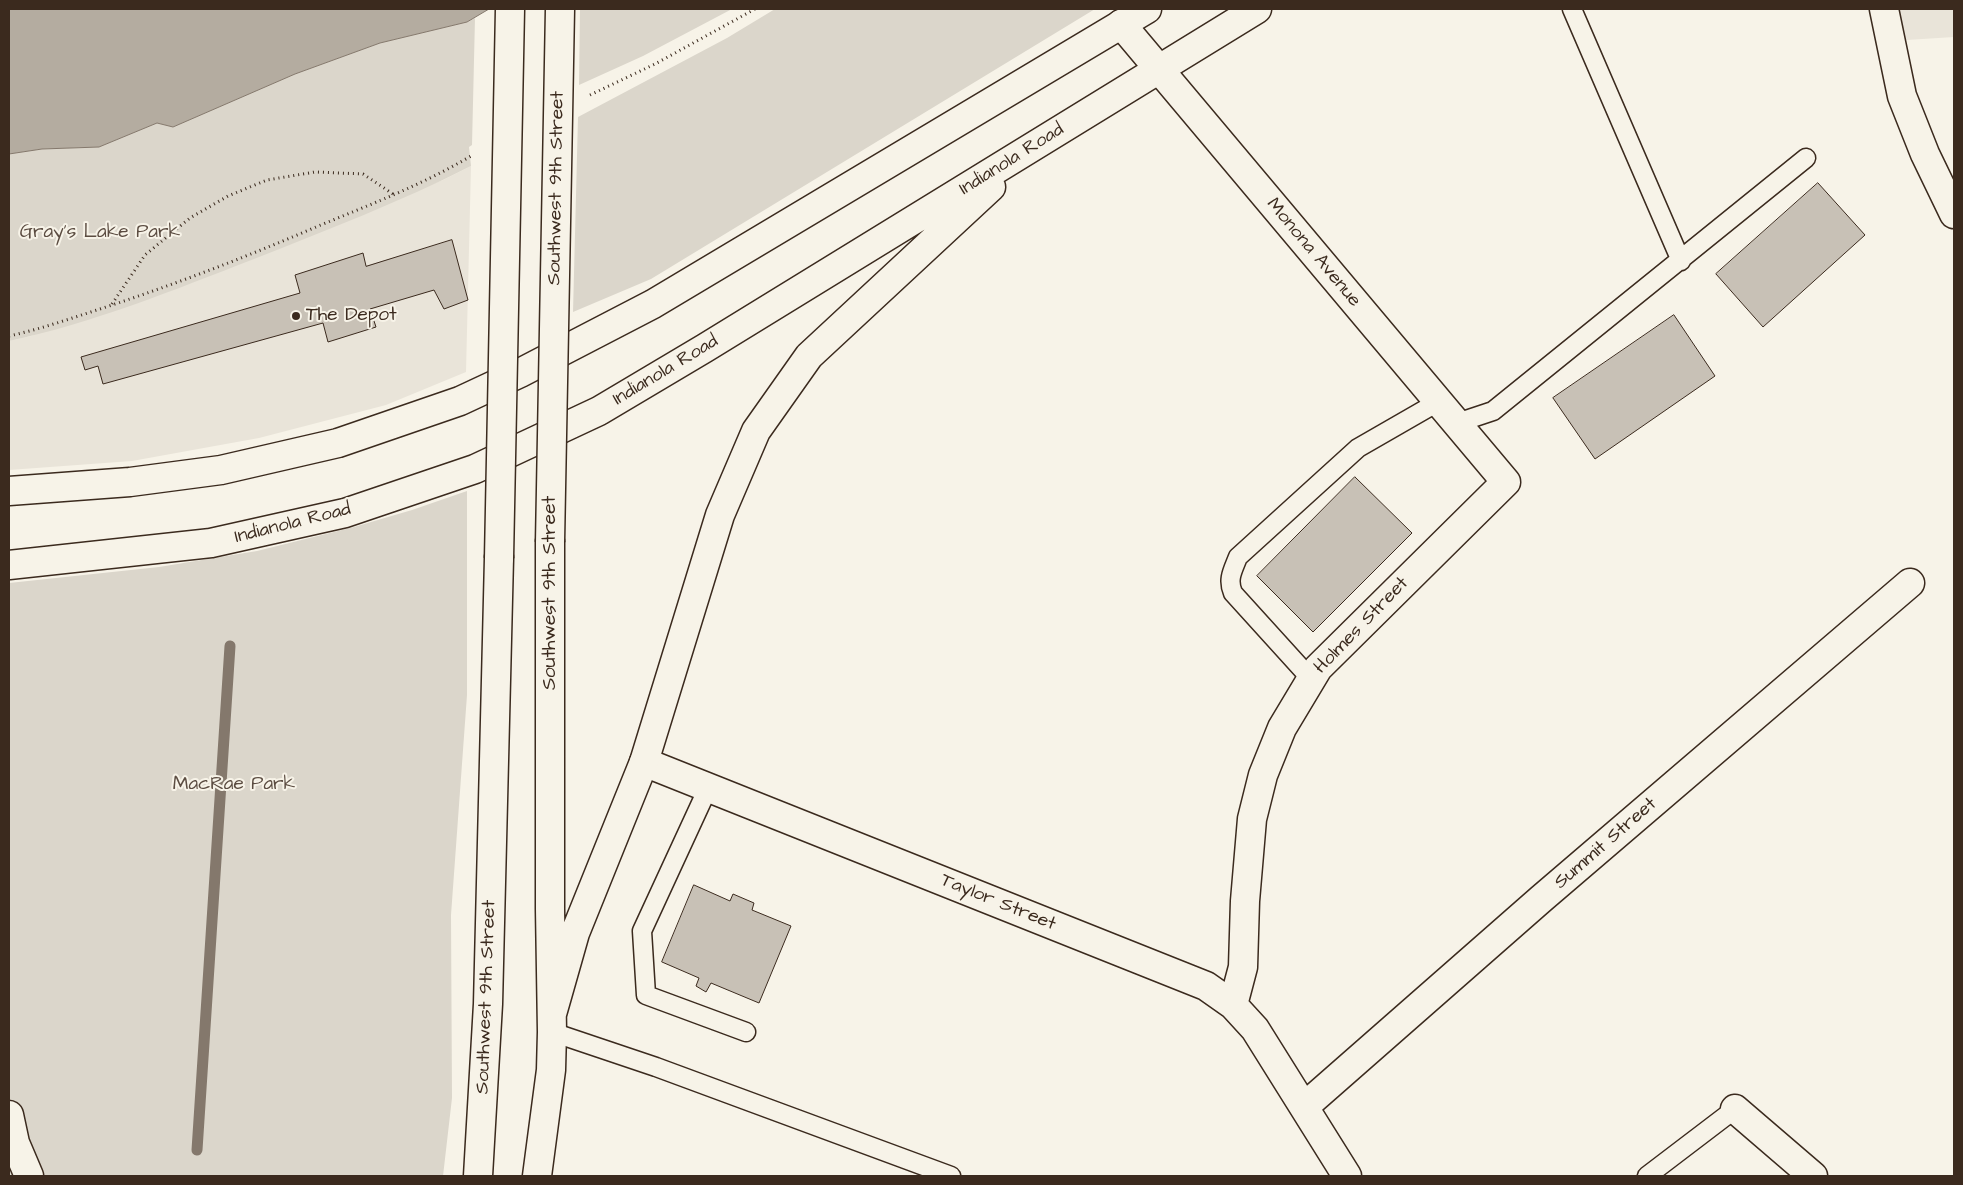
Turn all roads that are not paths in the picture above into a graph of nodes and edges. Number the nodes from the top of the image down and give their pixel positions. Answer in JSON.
{"nodes":[{"id":1,"x":510,"y":9,"type":"edge"},
{"id":2,"x":560,"y":9,"type":"edge"},
{"id":3,"x":1147,"y":9,"type":"edge"},
{"id":4,"x":1257,"y":9,"type":"edge"},
{"id":5,"x":1572,"y":9,"type":"edge"},
{"id":6,"x":1884,"y":9,"type":"edge"},
{"id":7,"x":1121,"y":24,"type":"junction"},
{"id":8,"x":1158,"y":69,"type":"junction"},
{"id":9,"x":1036,"y":145,"type":"junction"},
{"id":10,"x":1806,"y":158,"type":"dead end"},
{"id":11,"x":1954,"y":214,"type":"edge"},
{"id":12,"x":1680,"y":261,"type":"junction"},
{"id":13,"x":1438,"y":402,"type":"junction"},
{"id":14,"x":1457,"y":423,"type":"junction"},
{"id":15,"x":1506,"y":482,"type":"joint"},
{"id":16,"x":9,"y":491,"type":"edge"},
{"id":17,"x":9,"y":565,"type":"edge"},
{"id":18,"x":1910,"y":583,"type":"dead end"},
{"id":19,"x":1311,"y":679,"type":"junction"},
{"id":20,"x":644,"y":762,"type":"junction"},
{"id":21,"x":708,"y":788,"type":"junction"},
{"id":22,"x":1232,"y":1005,"type":"junction"},
{"id":23,"x":552,"y":1023,"type":"junction"},
{"id":24,"x":746,"y":1032,"type":"dead end"},
{"id":25,"x":1304,"y":1107,"type":"junction"},
{"id":26,"x":1735,"y":1108,"type":"joint"},
{"id":27,"x":9,"y":1115,"type":"edge"},
{"id":28,"x":29,"y":1176,"type":"edge"},
{"id":29,"x":478,"y":1176,"type":"edge"},
{"id":30,"x":537,"y":1176,"type":"edge"},
{"id":31,"x":951,"y":1176,"type":"edge"},
{"id":32,"x":1346,"y":1176,"type":"edge"},
{"id":33,"x":1647,"y":1176,"type":"edge"},
{"id":34,"x":1812,"y":1176,"type":"edge"}],
"edges":[{"from":1,"to":29,"type":"main road","name":"Southwest 9th Street","bridge":true},
{"from":2,"to":23,"type":"main road","name":"Southwest 9th Street","bridge":true},
{"from":3,"to":7,"type":"main road"},
{"from":4,"to":8,"type":"main road","name":"Indianola Road"},
{"from":5,"to":12,"type":"lane"},
{"from":6,"to":11,"type":"main road"},
{"from":7,"to":8,"type":"main road","name":"Monona Avenue"},
{"from":7,"to":16,"type":"main road"},
{"from":8,"to":9,"type":"main road","name":"Indianola Road"},
{"from":8,"to":13,"type":"main road","name":"Monona Avenue"},
{"from":9,"to":17,"type":"main road","name":"Indianola Road"},
{"from":9,"to":20,"type":"main road"},
{"from":10,"to":12,"type":"lane"},
{"from":12,"to":14,"type":"lane"},
{"from":13,"to":14,"type":"main road","name":"Monona Avenue"},
{"from":13,"to":19,"type":"lane"},
{"from":14,"to":15,"type":"main road","name":"Monona Avenue"},
{"from":15,"to":19,"type":"main road","name":"Holmes Street"},
{"from":18,"to":25,"type":"main road","name":"Summit Street"},
{"from":19,"to":22,"type":"main road","name":"Holmes Street"},
{"from":20,"to":21,"type":"main road","name":"Taylor Street"},
{"from":20,"to":23,"type":"main road"},
{"from":21,"to":22,"type":"main road","name":"Taylor Street"},
{"from":21,"to":24,"type":"lane"},
{"from":22,"to":25,"type":"main road","name":"Taylor Street"},
{"from":23,"to":30,"type":"main road","name":"Southwest 9th Street"},
{"from":23,"to":31,"type":"lane"},
{"from":25,"to":32,"type":"main road","name":"Taylor Street"},
{"from":26,"to":33,"type":"lane"},
{"from":26,"to":34,"type":"main road"},
{"from":27,"to":28,"type":"main road"}]}
